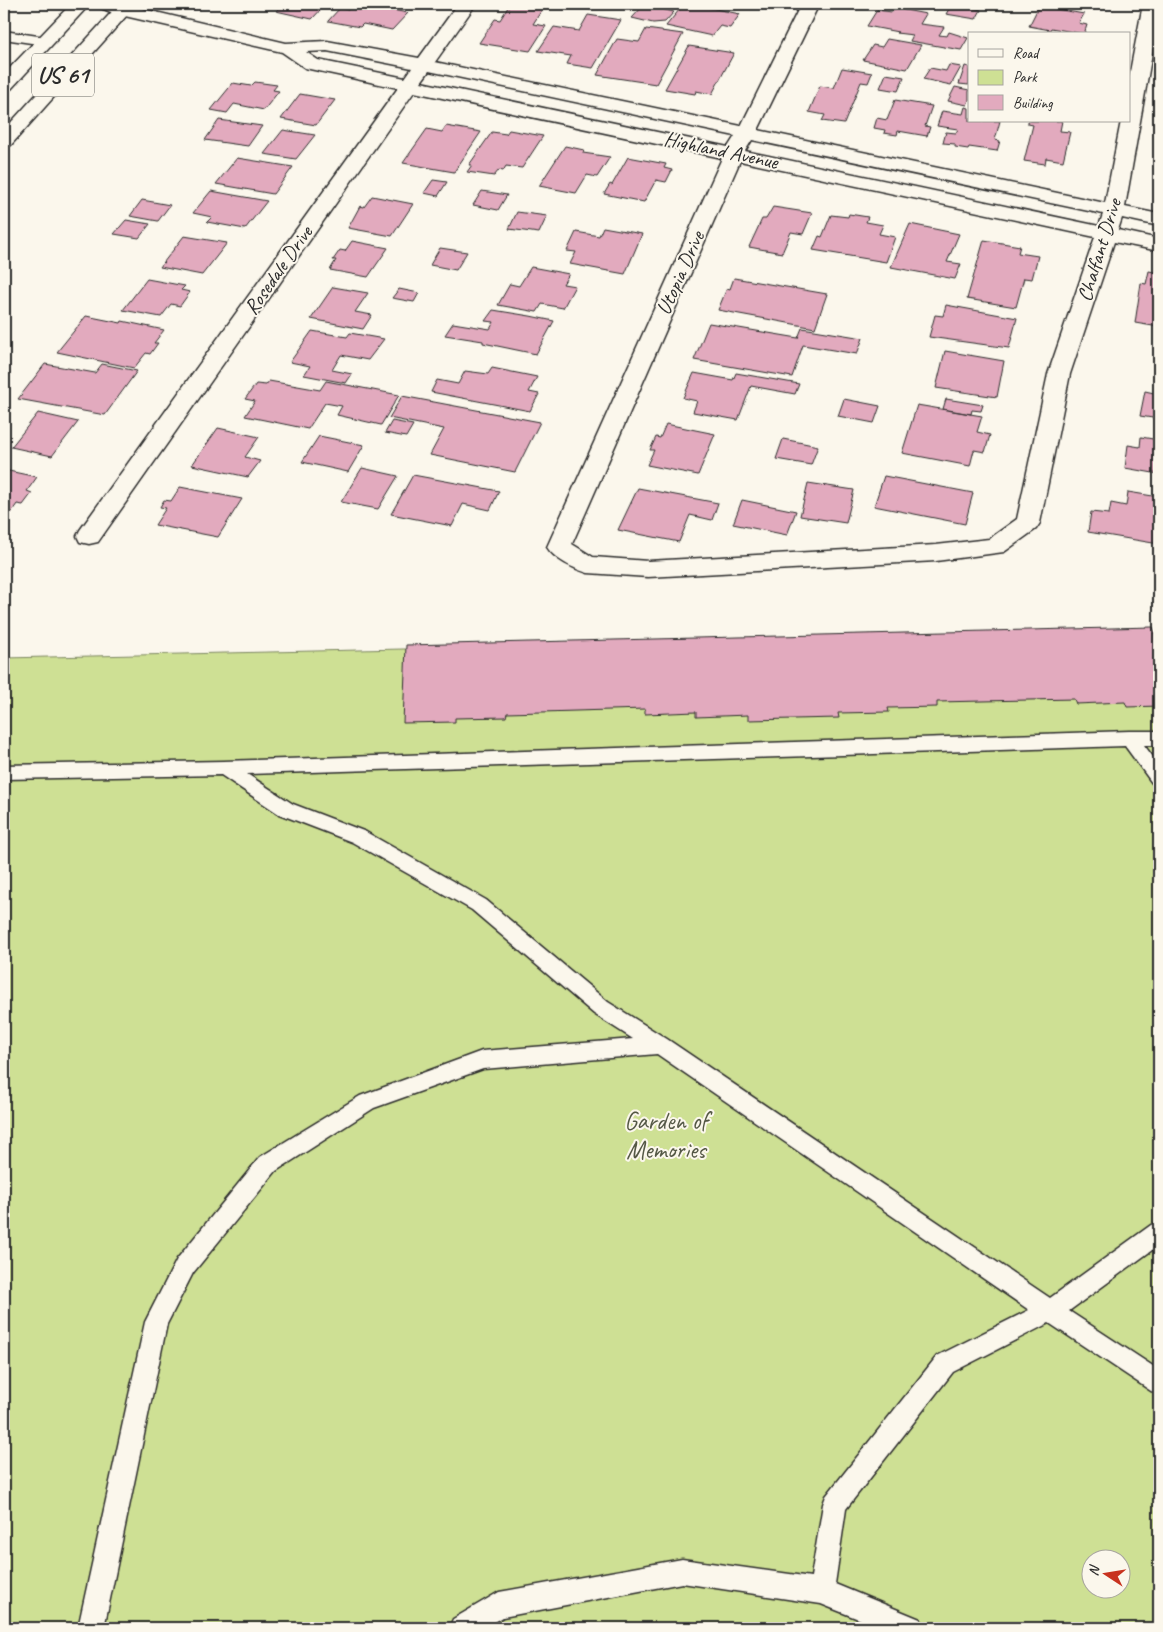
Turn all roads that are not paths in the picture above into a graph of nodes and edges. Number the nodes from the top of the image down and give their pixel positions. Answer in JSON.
{"nodes":[{"id":1,"x":81,"y":4,"type":"edge"},
{"id":2,"x":468,"y":4,"type":"edge"},
{"id":3,"x":810,"y":4,"type":"edge"},
{"id":4,"x":1152,"y":4,"type":"edge"},
{"id":5,"x":119,"y":6,"type":"edge"},
{"id":6,"x":4,"y":36,"type":"edge"},
{"id":7,"x":45,"y":42,"type":"junction"},
{"id":8,"x":286,"y":48,"type":"junction"},
{"id":9,"x":1151,"y":51,"type":"edge"},
{"id":10,"x":425,"y":65,"type":"junction"},
{"id":11,"x":4,"y":85,"type":"edge"},
{"id":12,"x":409,"y":85,"type":"junction"},
{"id":13,"x":747,"y":133,"type":"junction"},
{"id":14,"x":4,"y":141,"type":"edge"},
{"id":15,"x":734,"y":153,"type":"junction"},
{"id":16,"x":1114,"y":211,"type":"junction"},
{"id":17,"x":1159,"y":220,"type":"edge"},
{"id":18,"x":1107,"y":234,"type":"junction"},
{"id":19,"x":1159,"y":245,"type":"edge"},
{"id":20,"x":89,"y":536,"type":"dead end"},
{"id":21,"x":559,"y":547,"type":"joint"},
{"id":22,"x":1129,"y":738,"type":"junction"},
{"id":23,"x":1159,"y":738,"type":"edge"},
{"id":24,"x":224,"y":768,"type":"junction"},
{"id":25,"x":4,"y":772,"type":"edge"},
{"id":26,"x":1159,"y":778,"type":"edge"},
{"id":27,"x":660,"y":1045,"type":"junction"},
{"id":28,"x":1159,"y":1232,"type":"edge"},
{"id":29,"x":1050,"y":1311,"type":"junction"},
{"id":30,"x":1159,"y":1383,"type":"edge"},
{"id":31,"x":822,"y":1591,"type":"junction"},
{"id":32,"x":91,"y":1628,"type":"edge"},
{"id":33,"x":462,"y":1628,"type":"edge"},
{"id":34,"x":911,"y":1628,"type":"edge"}],
"edges":[{"from":1,"to":7,"type":"main road","number":"US 61"},
{"from":2,"to":10,"type":"main road","name":"Rosedale Drive"},
{"from":3,"to":13,"type":"main road","name":"Utopia Drive"},
{"from":4,"to":9,"type":"main road","name":"Chalfant Drive"},
{"from":5,"to":8,"type":"main road","name":"Highland Avenue"},
{"from":5,"to":14,"type":"main road","number":"US 61"},
{"from":6,"to":7,"type":"lane"},
{"from":7,"to":11,"type":"main road","number":"US 61"},
{"from":8,"to":10,"type":"main road","name":"Highland Avenue"},
{"from":8,"to":12,"type":"main road","name":"Highland Avenue"},
{"from":9,"to":16,"type":"main road","name":"Chalfant Drive"},
{"from":10,"to":12,"type":"main road","name":"Rosedale Drive"},
{"from":10,"to":13,"type":"main road","name":"Highland Avenue"},
{"from":12,"to":15,"type":"main road","name":"Highland Avenue"},
{"from":12,"to":20,"type":"main road","name":"Rosedale Drive"},
{"from":13,"to":15,"type":"main road","name":"Utopia Drive"},
{"from":13,"to":16,"type":"main road","name":"Highland Avenue"},
{"from":15,"to":18,"type":"main road","name":"Highland Avenue"},
{"from":15,"to":21,"type":"main road","name":"Utopia Drive"},
{"from":16,"to":17,"type":"main road","name":"Highland Avenue"},
{"from":16,"to":18,"type":"main road","name":"Chalfant Drive"},
{"from":18,"to":19,"type":"main road","name":"Highland Avenue"},
{"from":18,"to":21,"type":"main road","name":"Chalfant Drive"},
{"from":22,"to":23,"type":"lane"},
{"from":22,"to":24,"type":"lane"},
{"from":22,"to":26,"type":"lane"},
{"from":24,"to":25,"type":"lane"},
{"from":24,"to":27,"type":"lane"},
{"from":27,"to":29,"type":"lane"},
{"from":27,"to":32,"type":"lane"},
{"from":28,"to":29,"type":"lane"},
{"from":29,"to":30,"type":"lane"},
{"from":29,"to":31,"type":"lane"},
{"from":31,"to":33,"type":"lane"},
{"from":31,"to":34,"type":"lane"}]}
